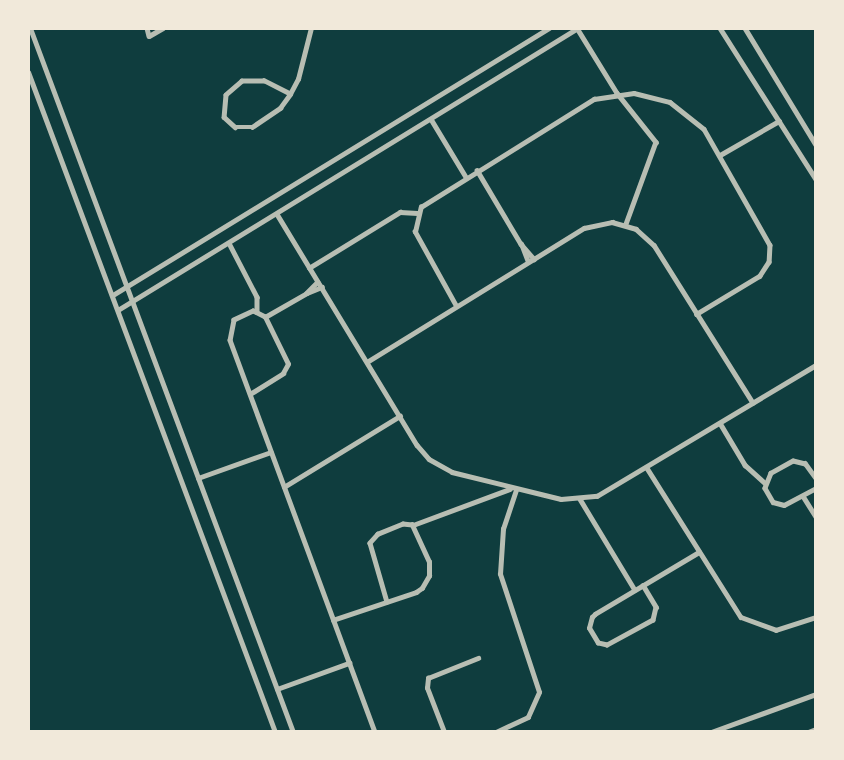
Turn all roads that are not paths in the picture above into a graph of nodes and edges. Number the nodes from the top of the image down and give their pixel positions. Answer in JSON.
{"nodes":[{"id":1,"x":30,"y":28,"type":"edge"},
{"id":2,"x":147,"y":28,"type":"edge"},
{"id":3,"x":163,"y":28,"type":"edge"},
{"id":4,"x":311,"y":28,"type":"edge"},
{"id":5,"x":549,"y":28,"type":"edge"},
{"id":6,"x":578,"y":28,"type":"edge"},
{"id":7,"x":720,"y":28,"type":"edge"},
{"id":8,"x":745,"y":28,"type":"edge"},
{"id":9,"x":28,"y":72,"type":"edge"},
{"id":10,"x":617,"y":93,"type":"junction"},
{"id":11,"x":290,"y":94,"type":"junction"},
{"id":12,"x":431,"y":119,"type":"junction"},
{"id":13,"x":779,"y":121,"type":"junction"},
{"id":14,"x":816,"y":145,"type":"edge"},
{"id":15,"x":719,"y":155,"type":"junction"},
{"id":16,"x":477,"y":170,"type":"junction"},
{"id":17,"x":466,"y":177,"type":"junction"},
{"id":18,"x":816,"y":180,"type":"edge"},
{"id":19,"x":417,"y":213,"type":"junction"},
{"id":20,"x":277,"y":214,"type":"junction"},
{"id":21,"x":626,"y":224,"type":"junction"},
{"id":22,"x":229,"y":243,"type":"junction"},
{"id":23,"x":521,"y":244,"type":"junction"},
{"id":24,"x":534,"y":259,"type":"junction"},
{"id":25,"x":528,"y":262,"type":"junction"},
{"id":26,"x":310,"y":268,"type":"junction"},
{"id":27,"x":320,"y":285,"type":"junction"},
{"id":28,"x":127,"y":286,"type":"junction"},
{"id":29,"x":113,"y":295,"type":"junction"},
{"id":30,"x":132,"y":301,"type":"junction"},
{"id":31,"x":456,"y":306,"type":"junction"},
{"id":32,"x":118,"y":310,"type":"junction"},
{"id":33,"x":257,"y":312,"type":"junction"},
{"id":34,"x":697,"y":314,"type":"junction"},
{"id":35,"x":265,"y":317,"type":"junction"},
{"id":36,"x":367,"y":362,"type":"junction"},
{"id":37,"x":816,"y":365,"type":"edge"},
{"id":38,"x":250,"y":394,"type":"junction"},
{"id":39,"x":753,"y":403,"type":"junction"},
{"id":40,"x":400,"y":416,"type":"junction"},
{"id":41,"x":720,"y":424,"type":"junction"},
{"id":42,"x":271,"y":452,"type":"junction"},
{"id":43,"x":647,"y":468,"type":"junction"},
{"id":44,"x":198,"y":478,"type":"junction"},
{"id":45,"x":816,"y":479,"type":"edge"},
{"id":46,"x":765,"y":483,"type":"junction"},
{"id":47,"x":284,"y":487,"type":"junction"},
{"id":48,"x":816,"y":488,"type":"edge"},
{"id":49,"x":514,"y":489,"type":"junction"},
{"id":50,"x":803,"y":496,"type":"junction"},
{"id":51,"x":580,"y":499,"type":"junction"},
{"id":52,"x":816,"y":517,"type":"edge"},
{"id":53,"x":412,"y":525,"type":"junction"},
{"id":54,"x":699,"y":552,"type":"junction"},
{"id":55,"x":643,"y":585,"type":"junction"},
{"id":56,"x":635,"y":590,"type":"junction"},
{"id":57,"x":387,"y":602,"type":"junction"},
{"id":58,"x":816,"y":617,"type":"edge"},
{"id":59,"x":333,"y":620,"type":"junction"},
{"id":60,"x":478,"y":658,"type":"dead end"},
{"id":61,"x":349,"y":663,"type":"junction"},
{"id":62,"x":277,"y":689,"type":"junction"},
{"id":63,"x":816,"y":694,"type":"edge"},
{"id":64,"x":816,"y":729,"type":"edge"},
{"id":65,"x":275,"y":732,"type":"edge"},
{"id":66,"x":293,"y":732,"type":"edge"},
{"id":67,"x":374,"y":732,"type":"edge"},
{"id":68,"x":444,"y":732,"type":"edge"},
{"id":69,"x":496,"y":732,"type":"edge"},
{"id":70,"x":711,"y":732,"type":"edge"},
{"id":71,"x":808,"y":732,"type":"edge"}],
"edges":[{"from":1,"to":28,"type":"street"},
{"from":2,"to":3,"type":"street"},
{"from":4,"to":11,"type":"street"},
{"from":5,"to":28,"type":"street"},
{"from":6,"to":10,"type":"street"},
{"from":6,"to":12,"type":"street"},
{"from":7,"to":13,"type":"street"},
{"from":8,"to":14,"type":"street"},
{"from":9,"to":29,"type":"street"},
{"from":10,"to":15,"type":"street"},
{"from":10,"to":16,"type":"street"},
{"from":10,"to":21,"type":"street"},
{"from":11,"to":11,"type":"street"},
{"from":12,"to":17,"type":"street"},
{"from":12,"to":20,"type":"street"},
{"from":13,"to":15,"type":"street"},
{"from":13,"to":18,"type":"street"},
{"from":15,"to":34,"type":"street"},
{"from":16,"to":17,"type":"street"},
{"from":16,"to":23,"type":"street"},
{"from":17,"to":19,"type":"street"},
{"from":19,"to":26,"type":"street"},
{"from":19,"to":31,"type":"street"},
{"from":20,"to":22,"type":"street"},
{"from":20,"to":26,"type":"street"},
{"from":21,"to":24,"type":"street"},
{"from":21,"to":34,"type":"street"},
{"from":22,"to":30,"type":"street"},
{"from":22,"to":33,"type":"street"},
{"from":23,"to":24,"type":"street"},
{"from":23,"to":25,"type":"street"},
{"from":24,"to":25,"type":"street"},
{"from":25,"to":31,"type":"street"},
{"from":26,"to":27,"type":"street"},
{"from":27,"to":35,"type":"street"},
{"from":27,"to":36,"type":"street"},
{"from":28,"to":29,"type":"street"},
{"from":28,"to":30,"type":"street"},
{"from":29,"to":32,"type":"street"},
{"from":30,"to":32,"type":"street"},
{"from":30,"to":44,"type":"street"},
{"from":31,"to":36,"type":"street"},
{"from":32,"to":65,"type":"street"},
{"from":33,"to":35,"type":"street"},
{"from":33,"to":38,"type":"street"},
{"from":34,"to":39,"type":"street"},
{"from":35,"to":38,"type":"street"},
{"from":36,"to":40,"type":"street"},
{"from":37,"to":39,"type":"street"},
{"from":38,"to":42,"type":"street"},
{"from":39,"to":41,"type":"street"},
{"from":40,"to":47,"type":"street"},
{"from":40,"to":49,"type":"street"},
{"from":41,"to":43,"type":"street"},
{"from":41,"to":46,"type":"street"},
{"from":42,"to":44,"type":"street"},
{"from":42,"to":47,"type":"street"},
{"from":43,"to":51,"type":"street"},
{"from":43,"to":54,"type":"street"},
{"from":44,"to":62,"type":"street"},
{"from":45,"to":46,"type":"street"},
{"from":46,"to":50,"type":"street"},
{"from":47,"to":59,"type":"street"},
{"from":48,"to":50,"type":"street"},
{"from":49,"to":51,"type":"street"},
{"from":49,"to":53,"type":"street"},
{"from":49,"to":69,"type":"street"},
{"from":50,"to":52,"type":"street"},
{"from":51,"to":56,"type":"street"},
{"from":53,"to":57,"type":"street"},
{"from":53,"to":57,"type":"street"},
{"from":54,"to":55,"type":"street"},
{"from":54,"to":58,"type":"street"},
{"from":55,"to":56,"type":"street"},
{"from":55,"to":56,"type":"street"},
{"from":57,"to":59,"type":"street"},
{"from":59,"to":61,"type":"street"},
{"from":60,"to":68,"type":"street"},
{"from":61,"to":62,"type":"street"},
{"from":61,"to":67,"type":"street"},
{"from":62,"to":66,"type":"street"},
{"from":63,"to":70,"type":"street"},
{"from":64,"to":71,"type":"street"}]}
